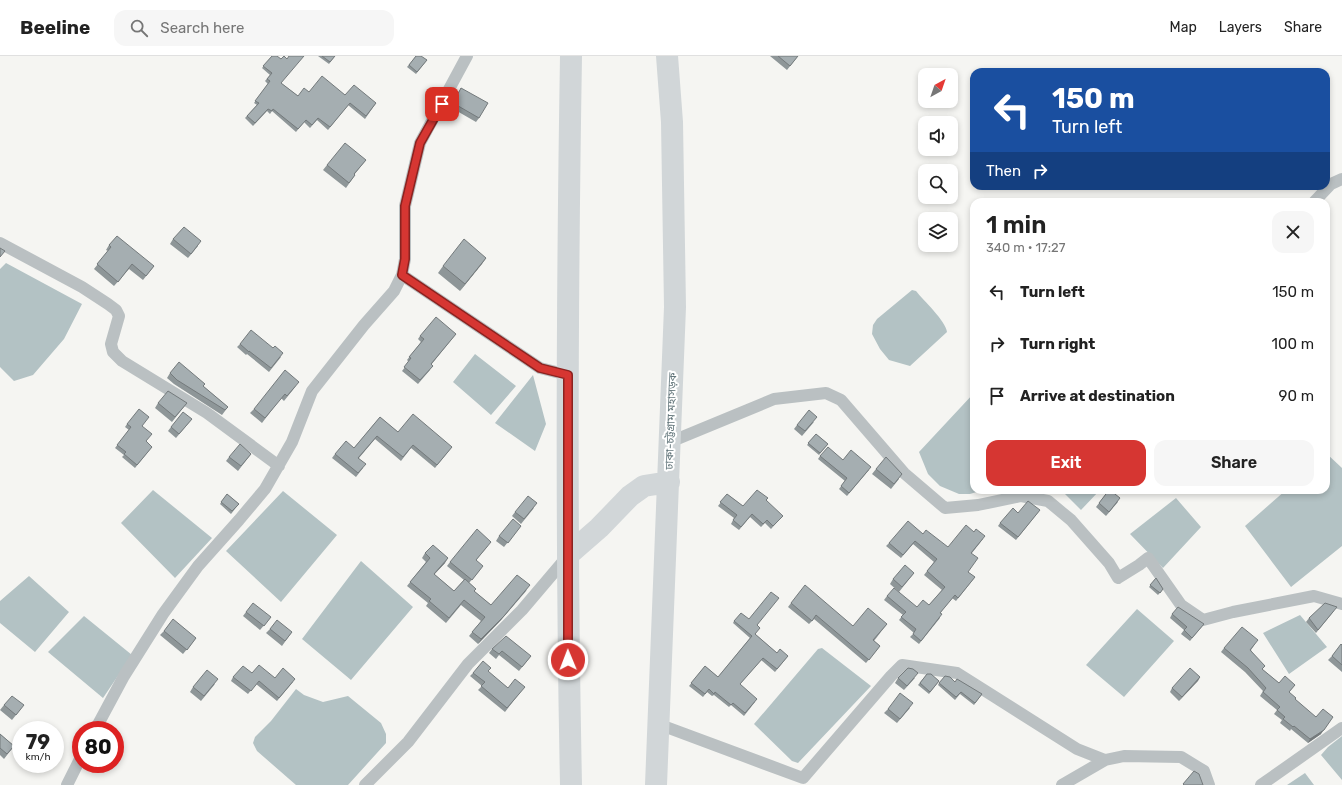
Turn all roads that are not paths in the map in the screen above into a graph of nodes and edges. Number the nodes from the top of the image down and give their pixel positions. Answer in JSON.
{"nodes":[{"id":1,"x":467,"y":56,"type":"edge"},
{"id":2,"x":571,"y":56,"type":"edge"},
{"id":3,"x":667,"y":56,"type":"edge"},
{"id":4,"x":1342,"y":179,"type":"edge"},
{"id":5,"x":1330,"y":185,"type":"edge"},
{"id":6,"x":1325,"y":190,"type":"edge"},
{"id":7,"x":1318,"y":198,"type":"edge"},
{"id":8,"x":0,"y":243,"type":"edge"},
{"id":9,"x":402,"y":275,"type":"junction"},
{"id":10,"x":568,"y":375,"type":"junction"},
{"id":11,"x":670,"y":442,"type":"junction"},
{"id":12,"x":278,"y":466,"type":"junction"},
{"id":13,"x":669,"y":482,"type":"junction"},
{"id":14,"x":1020,"y":494,"type":"edge"},
{"id":15,"x":1027,"y":494,"type":"edge"},
{"id":16,"x":568,"y":555,"type":"junction"},
{"id":17,"x":1342,"y":604,"type":"edge"},
{"id":18,"x":100,"y":721,"type":"edge"},
{"id":19,"x":658,"y":724,"type":"junction"},
{"id":20,"x":1342,"y":728,"type":"edge"},
{"id":21,"x":1105,"y":760,"type":"junction"},
{"id":22,"x":73,"y":773,"type":"edge"},
{"id":23,"x":806,"y":782,"type":"edge"},
{"id":24,"x":67,"y":785,"type":"edge"},
{"id":25,"x":365,"y":785,"type":"edge"},
{"id":26,"x":571,"y":785,"type":"edge"},
{"id":27,"x":656,"y":785,"type":"edge"},
{"id":28,"x":1062,"y":785,"type":"edge"},
{"id":29,"x":1209,"y":785,"type":"edge"},
{"id":30,"x":1261,"y":785,"type":"edge"}],
"edges":[{"from":1,"to":9,"type":"street"},
{"from":2,"to":10,"type":"highway"},
{"from":3,"to":11,"type":"highway","name":"ঢাকা-চট্টগ্রাম মহাসড়ক"},
{"from":4,"to":5,"type":"street"},
{"from":6,"to":7,"type":"street"},
{"from":8,"to":12,"type":"street"},
{"from":9,"to":10,"type":"street"},
{"from":9,"to":12,"type":"street"},
{"from":10,"to":16,"type":"highway"},
{"from":11,"to":13,"type":"highway","name":"ঢাকা-চট্টগ্রাম মহাসড়ক"},
{"from":11,"to":14,"type":"street"},
{"from":12,"to":18,"type":"street"},
{"from":13,"to":16,"type":"highway"},
{"from":13,"to":19,"type":"highway","name":"ঢাকা-চট্টগ্রাম মহাসড়ক"},
{"from":15,"to":17,"type":"street"},
{"from":16,"to":25,"type":"street"},
{"from":16,"to":26,"type":"highway"},
{"from":19,"to":23,"type":"street"},
{"from":19,"to":27,"type":"highway","name":"ঢাকা-চট্টগ্রাম মহাসড়ক"},
{"from":20,"to":30,"type":"street"},
{"from":21,"to":23,"type":"street"},
{"from":21,"to":28,"type":"street"},
{"from":21,"to":29,"type":"street"},
{"from":22,"to":24,"type":"street"}]}
